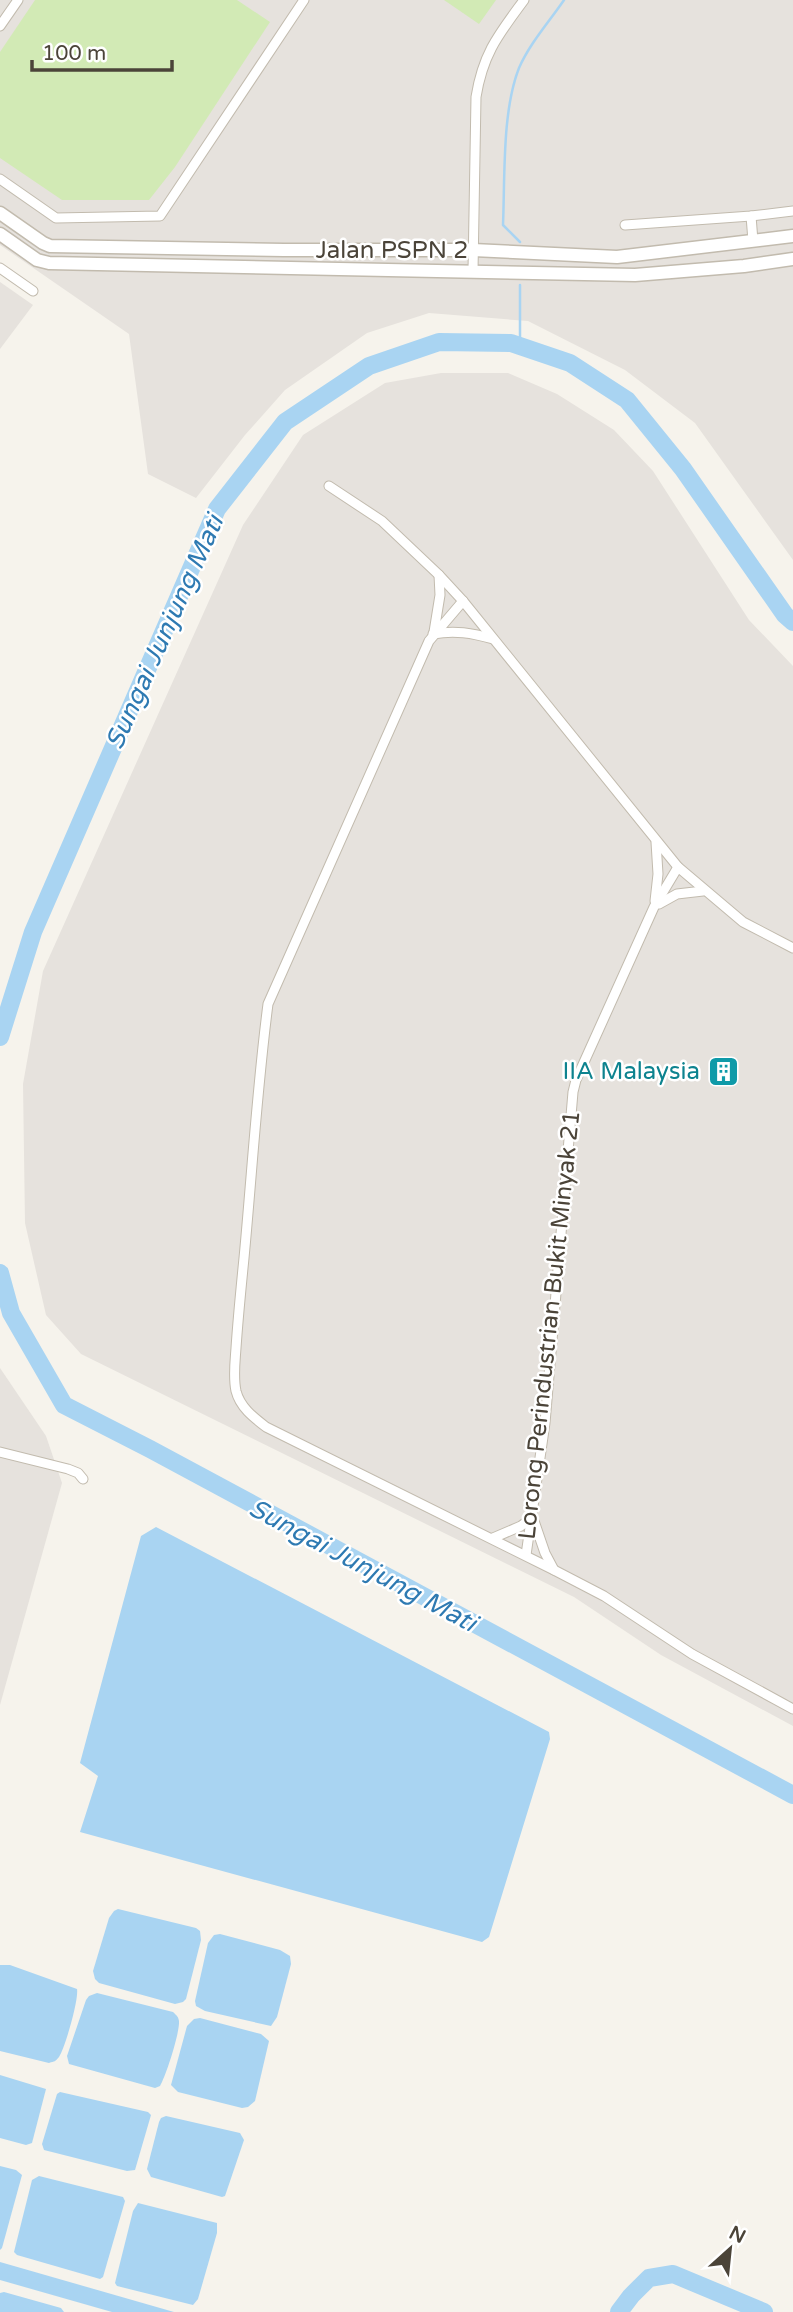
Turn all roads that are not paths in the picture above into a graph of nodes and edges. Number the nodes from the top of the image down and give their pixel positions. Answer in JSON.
{"nodes":[{"id":1,"x":18,"y":0,"type":"edge"},
{"id":2,"x":304,"y":0,"type":"edge"},
{"id":3,"x":524,"y":0,"type":"edge"},
{"id":4,"x":0,"y":26,"type":"edge"},
{"id":5,"x":0,"y":179,"type":"edge"},
{"id":6,"x":793,"y":211,"type":"edge"},
{"id":7,"x":0,"y":213,"type":"edge"},
{"id":8,"x":751,"y":216,"type":"junction"},
{"id":9,"x":625,"y":225,"type":"dead end"},
{"id":10,"x":0,"y":234,"type":"edge"},
{"id":11,"x":793,"y":236,"type":"edge"},
{"id":12,"x":753,"y":241,"type":"junction"},
{"id":13,"x":473,"y":250,"type":"junction"},
{"id":14,"x":793,"y":259,"type":"edge"},
{"id":15,"x":0,"y":268,"type":"edge"},
{"id":16,"x":473,"y":271,"type":"junction"},
{"id":17,"x":33,"y":291,"type":"dead end"},
{"id":18,"x":329,"y":486,"type":"dead end"},
{"id":19,"x":439,"y":575,"type":"junction"},
{"id":20,"x":463,"y":601,"type":"junction"},
{"id":21,"x":433,"y":634,"type":"junction"},
{"id":22,"x":493,"y":639,"type":"junction"},
{"id":23,"x":656,"y":842,"type":"junction"},
{"id":24,"x":678,"y":867,"type":"junction"},
{"id":25,"x":703,"y":891,"type":"junction"},
{"id":26,"x":654,"y":907,"type":"junction"},
{"id":27,"x":793,"y":948,"type":"edge"},
{"id":28,"x":0,"y":1452,"type":"edge"},
{"id":29,"x":83,"y":1479,"type":"dead end"},
{"id":30,"x":533,"y":1517,"type":"junction"},
{"id":31,"x":493,"y":1538,"type":"junction"},
{"id":32,"x":526,"y":1555,"type":"junction"},
{"id":33,"x":554,"y":1570,"type":"junction"},
{"id":34,"x":793,"y":1709,"type":"edge"}],
"edges":[{"from":1,"to":4,"type":"street"},
{"from":2,"to":5,"type":"street"},
{"from":3,"to":13,"type":"street"},
{"from":6,"to":8,"type":"street"},
{"from":7,"to":13,"type":"street","name":"Jalan PSPN 2"},
{"from":8,"to":9,"type":"street"},
{"from":8,"to":12,"type":"street"},
{"from":10,"to":16,"type":"street","name":"Jalan PSPN 2"},
{"from":11,"to":12,"type":"street","name":"Jalan PSPN 2"},
{"from":12,"to":13,"type":"street","name":"Jalan PSPN 2"},
{"from":13,"to":16,"type":"street"},
{"from":14,"to":16,"type":"street","name":"Jalan PSPN 2"},
{"from":15,"to":17,"type":"street"},
{"from":18,"to":19,"type":"street"},
{"from":19,"to":20,"type":"street"},
{"from":19,"to":21,"type":"street"},
{"from":20,"to":21,"type":"street"},
{"from":20,"to":22,"type":"street"},
{"from":21,"to":22,"type":"street"},
{"from":21,"to":31,"type":"street"},
{"from":22,"to":23,"type":"street"},
{"from":23,"to":24,"type":"street"},
{"from":23,"to":26,"type":"street"},
{"from":24,"to":25,"type":"street"},
{"from":24,"to":26,"type":"street","name":"Lorong Perindustrian Bukit Minyak 21"},
{"from":25,"to":26,"type":"street"},
{"from":25,"to":27,"type":"street"},
{"from":26,"to":30,"type":"street","name":"Lorong Perindustrian Bukit Minyak 21"},
{"from":28,"to":29,"type":"street"},
{"from":30,"to":31,"type":"street"},
{"from":30,"to":32,"type":"street","name":"Lorong Perindustrian Bukit Minyak 21"},
{"from":30,"to":33,"type":"street"},
{"from":31,"to":32,"type":"street"},
{"from":32,"to":33,"type":"street"},
{"from":33,"to":34,"type":"street"}]}
